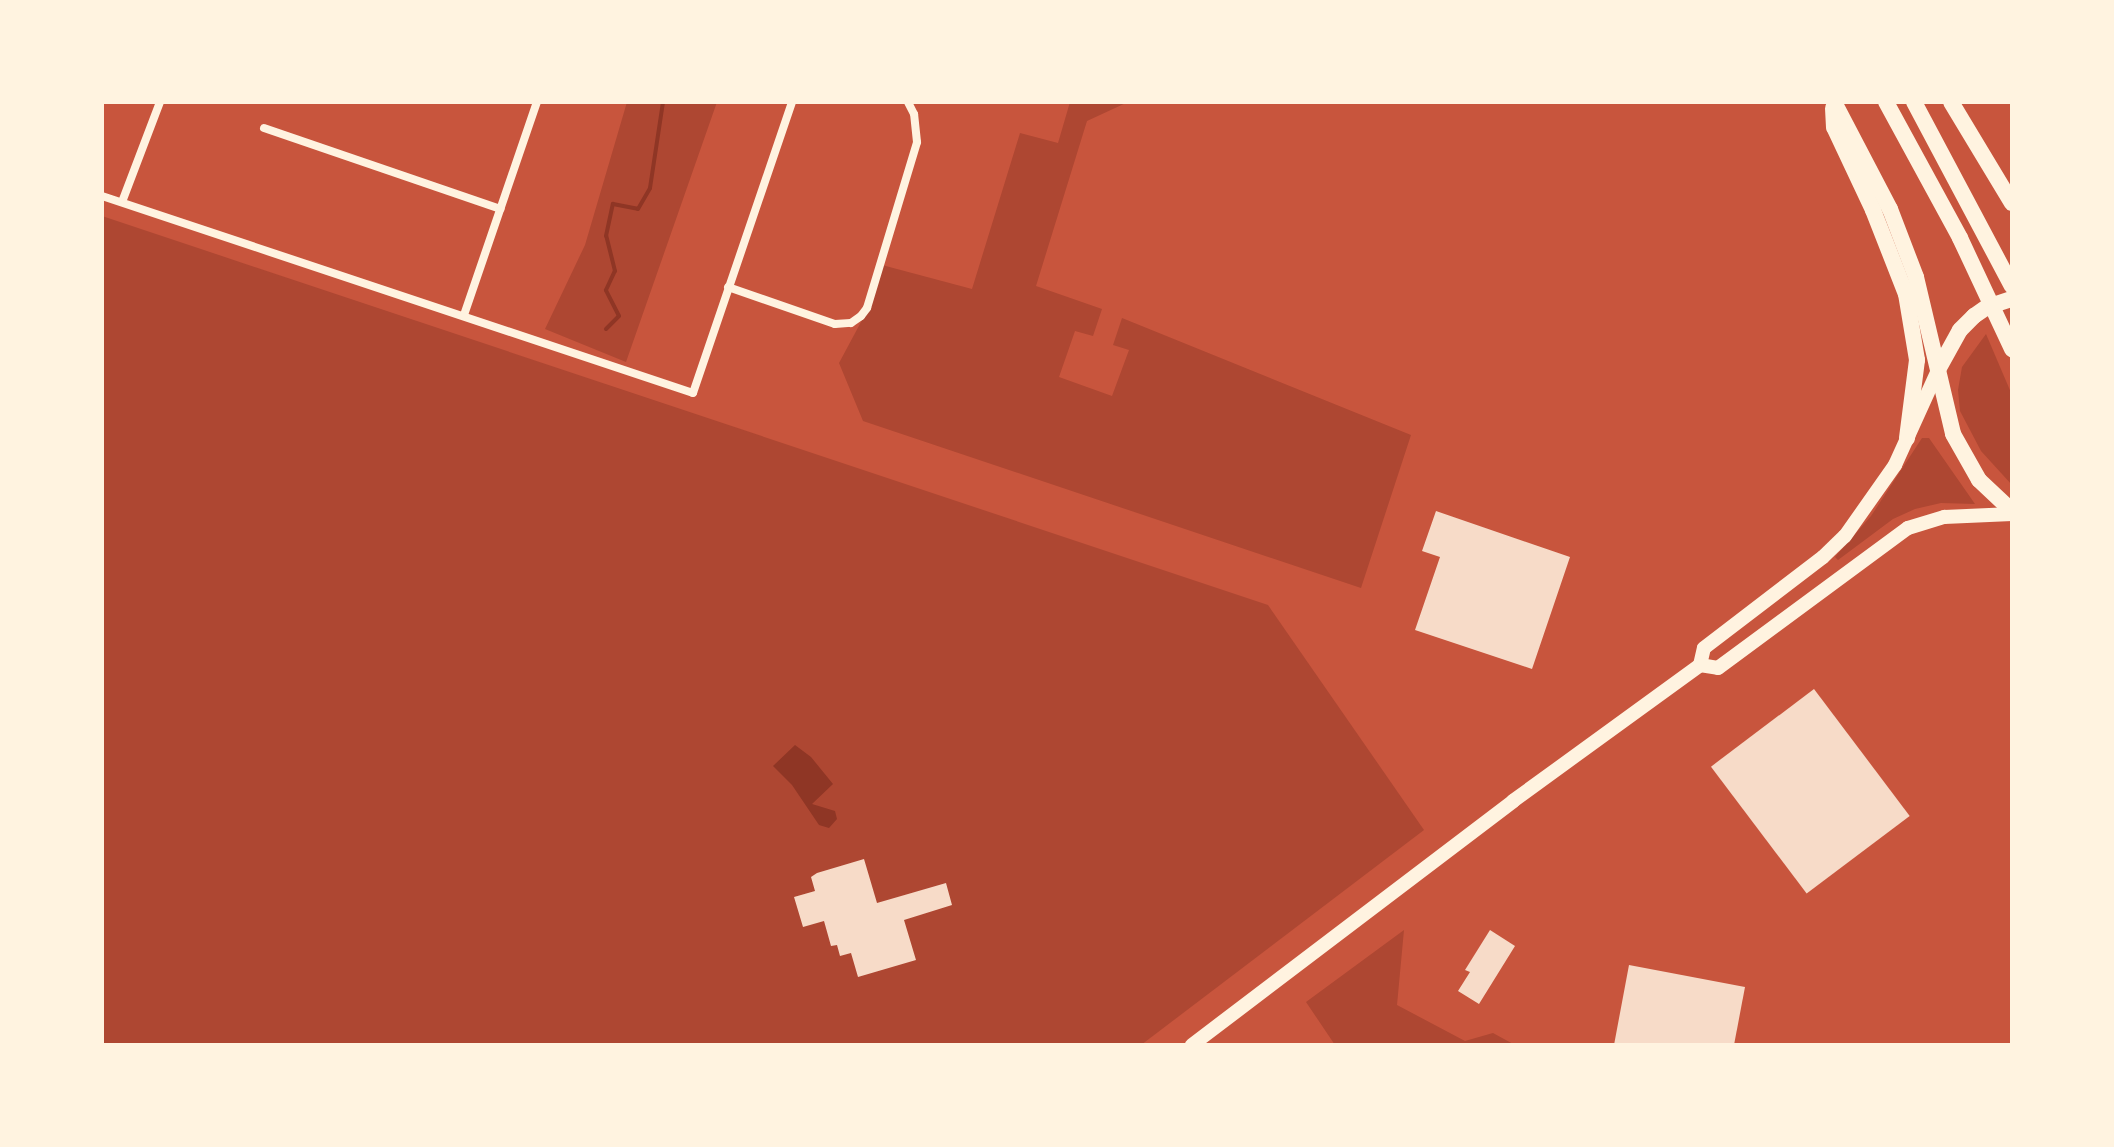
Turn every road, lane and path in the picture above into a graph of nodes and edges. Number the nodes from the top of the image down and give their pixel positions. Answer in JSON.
{"nodes":[{"id":1,"x":160,"y":102,"type":"edge"},
{"id":2,"x":537,"y":102,"type":"edge"},
{"id":3,"x":792,"y":102,"type":"edge"},
{"id":4,"x":908,"y":102,"type":"edge"},
{"id":5,"x":1834,"y":102,"type":"edge"},
{"id":6,"x":1886,"y":102,"type":"edge"},
{"id":7,"x":1914,"y":102,"type":"edge"},
{"id":8,"x":1951,"y":102,"type":"edge"},
{"id":9,"x":264,"y":128,"type":"dead end"},
{"id":10,"x":102,"y":196,"type":"edge"},
{"id":11,"x":122,"y":202,"type":"junction"},
{"id":12,"x":2012,"y":203,"type":"edge"},
{"id":13,"x":501,"y":209,"type":"junction"},
{"id":14,"x":2012,"y":286,"type":"edge"},
{"id":15,"x":728,"y":287,"type":"junction"},
{"id":16,"x":2012,"y":299,"type":"edge"},
{"id":17,"x":464,"y":315,"type":"junction"},
{"id":18,"x":2012,"y":349,"type":"edge"},
{"id":19,"x":1939,"y":368,"type":"junction"},
{"id":20,"x":1907,"y":438,"type":"junction"},
{"id":21,"x":2012,"y":513,"type":"edge"},
{"id":22,"x":1700,"y":665,"type":"junction"},
{"id":23,"x":1192,"y":1045,"type":"edge"}],
"edges":[{"from":1,"to":11,"type":"street"},
{"from":2,"to":13,"type":"street"},
{"from":3,"to":15,"type":"street"},
{"from":4,"to":15,"type":"street"},
{"from":5,"to":19,"type":"highway"},
{"from":5,"to":20,"type":"highway"},
{"from":6,"to":18,"type":"highway"},
{"from":7,"to":14,"type":"highway"},
{"from":8,"to":12,"type":"highway"},
{"from":9,"to":13,"type":"street"},
{"from":10,"to":11,"type":"street"},
{"from":11,"to":17,"type":"street"},
{"from":13,"to":17,"type":"street"},
{"from":15,"to":17,"type":"street"},
{"from":16,"to":19,"type":"highway"},
{"from":19,"to":20,"type":"main road"},
{"from":19,"to":21,"type":"highway"},
{"from":20,"to":22,"type":"main road"},
{"from":21,"to":22,"type":"main road"},
{"from":22,"to":23,"type":"main road"}]}
